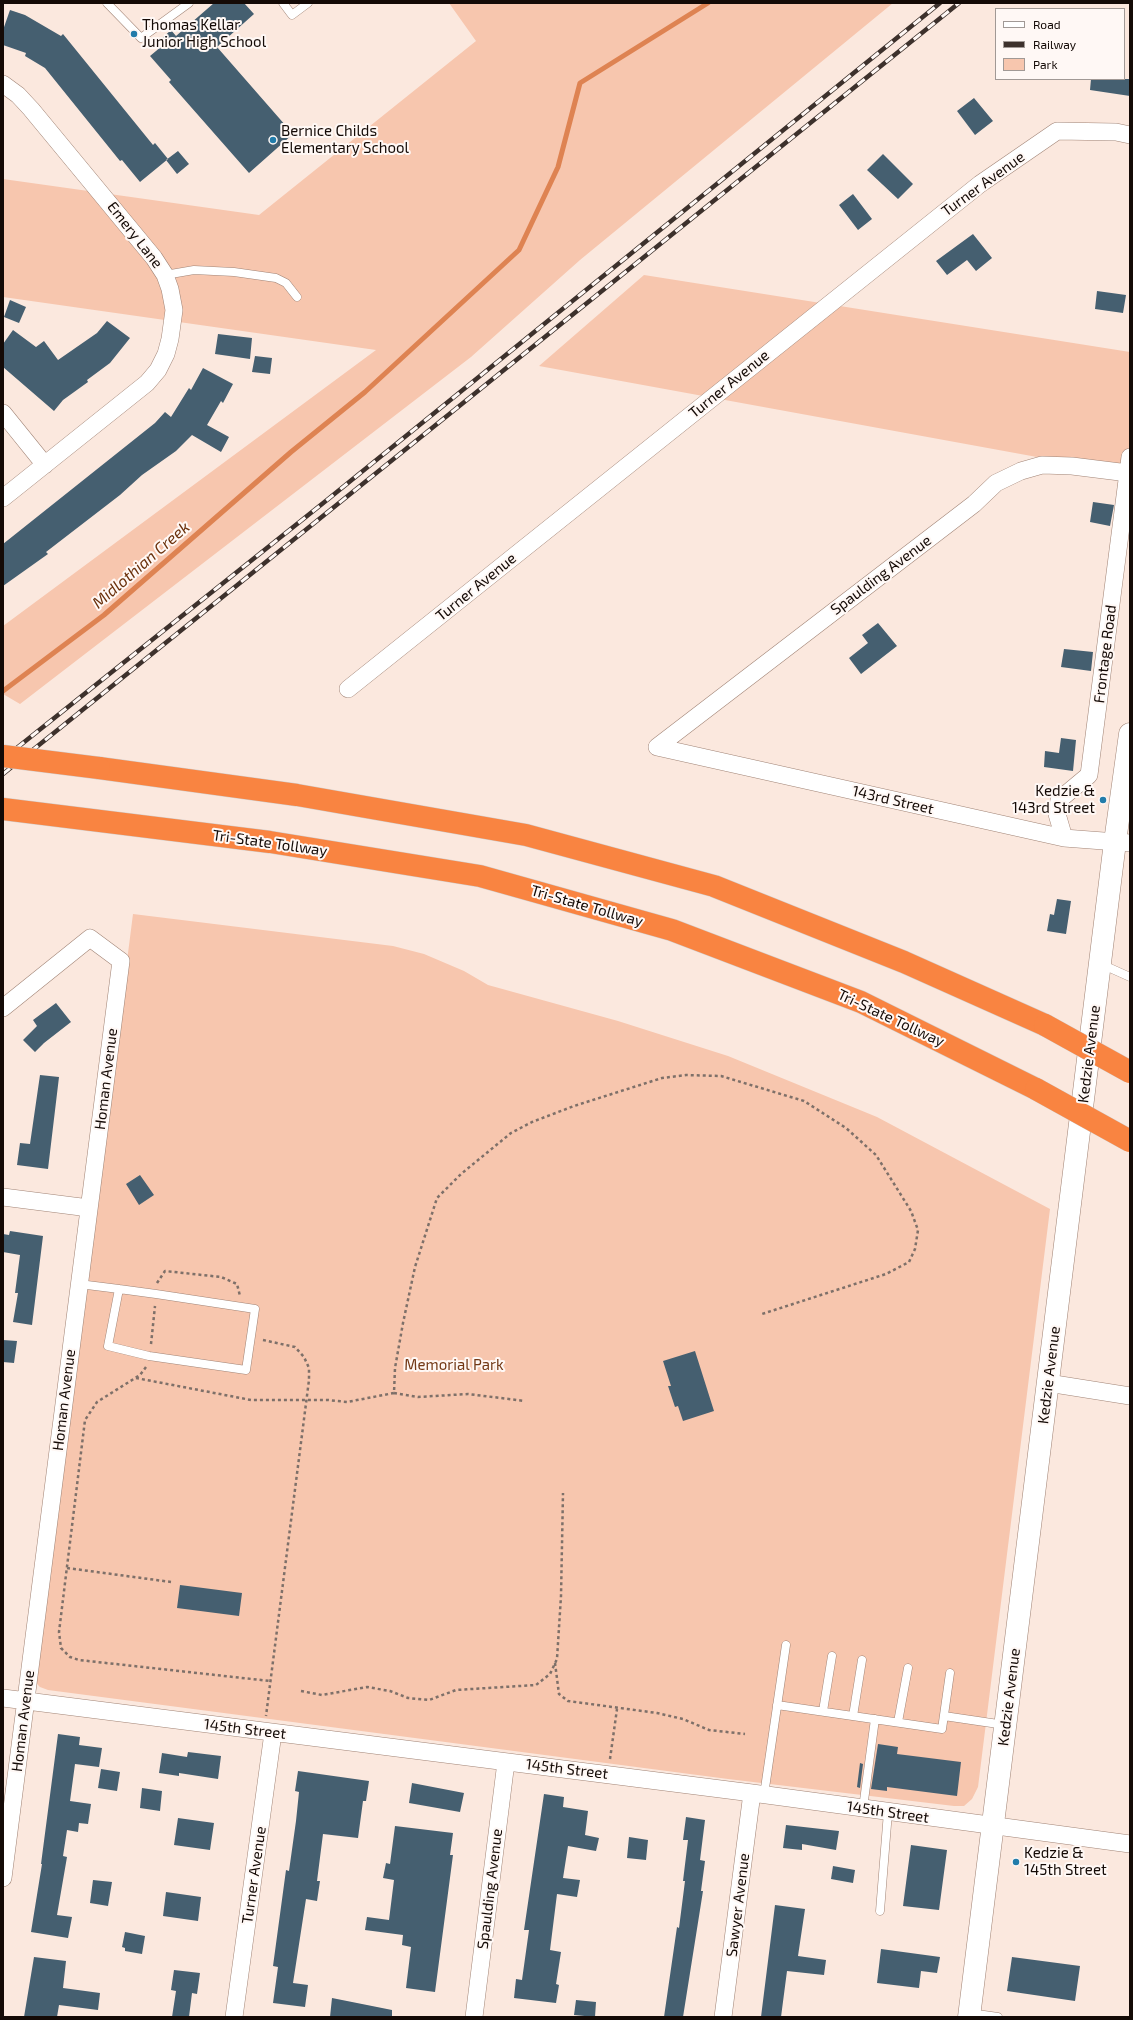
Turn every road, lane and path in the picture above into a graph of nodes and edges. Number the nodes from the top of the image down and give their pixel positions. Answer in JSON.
{"nodes":[{"id":1,"x":107,"y":3,"type":"edge"},
{"id":2,"x":190,"y":3,"type":"edge"},
{"id":3,"x":283,"y":3,"type":"edge"},
{"id":4,"x":308,"y":3,"type":"edge"},
{"id":5,"x":3,"y":84,"type":"edge"},
{"id":6,"x":1130,"y":135,"type":"edge"},
{"id":7,"x":165,"y":275,"type":"junction"},
{"id":8,"x":297,"y":297,"type":"dead end"},
{"id":9,"x":3,"y":413,"type":"edge"},
{"id":10,"x":45,"y":465,"type":"junction"},
{"id":11,"x":1129,"y":465,"type":"edge"},
{"id":12,"x":3,"y":498,"type":"edge"},
{"id":13,"x":348,"y":689,"type":"dead end"},
{"id":14,"x":1130,"y":734,"type":"edge"},
{"id":15,"x":657,"y":747,"type":"joint"},
{"id":16,"x":3,"y":756,"type":"edge"},
{"id":17,"x":3,"y":808,"type":"edge"},
{"id":18,"x":1064,"y":838,"type":"junction"},
{"id":19,"x":1122,"y":843,"type":"edge"},
{"id":20,"x":1100,"y":964,"type":"junction"},
{"id":21,"x":1130,"y":977,"type":"edge"},
{"id":22,"x":3,"y":1008,"type":"edge"},
{"id":23,"x":1130,"y":1072,"type":"edge"},
{"id":24,"x":1130,"y":1141,"type":"edge"},
{"id":25,"x":3,"y":1197,"type":"edge"},
{"id":26,"x":89,"y":1208,"type":"junction"},
{"id":27,"x":79,"y":1284,"type":"junction"},
{"id":28,"x":119,"y":1289,"type":"junction"},
{"id":29,"x":156,"y":1294,"type":"junction"},
{"id":30,"x":238,"y":1307,"type":"junction"},
{"id":31,"x":762,"y":1314,"type":"dead end"},
{"id":32,"x":251,"y":1336,"type":"junction"},
{"id":33,"x":149,"y":1356,"type":"junction"},
{"id":34,"x":136,"y":1378,"type":"junction"},
{"id":35,"x":1048,"y":1383,"type":"junction"},
{"id":36,"x":394,"y":1393,"type":"junction"},
{"id":37,"x":1130,"y":1396,"type":"edge"},
{"id":38,"x":307,"y":1400,"type":"junction"},
{"id":39,"x":525,"y":1401,"type":"dead end"},
{"id":40,"x":563,"y":1493,"type":"dead end"},
{"id":41,"x":67,"y":1568,"type":"junction"},
{"id":42,"x":171,"y":1582,"type":"dead end"},
{"id":43,"x":786,"y":1645,"type":"dead end"},
{"id":44,"x":832,"y":1656,"type":"dead end"},
{"id":45,"x":862,"y":1660,"type":"dead end"},
{"id":46,"x":555,"y":1663,"type":"junction"},
{"id":47,"x":908,"y":1668,"type":"dead end"},
{"id":48,"x":950,"y":1673,"type":"dead end"},
{"id":49,"x":270,"y":1681,"type":"junction"},
{"id":50,"x":301,"y":1691,"type":"dead end"},
{"id":51,"x":3,"y":1698,"type":"edge"},
{"id":52,"x":26,"y":1701,"type":"junction"},
{"id":53,"x":778,"y":1705,"type":"junction"},
{"id":54,"x":617,"y":1709,"type":"junction"},
{"id":55,"x":823,"y":1711,"type":"junction"},
{"id":56,"x":853,"y":1716,"type":"junction"},
{"id":57,"x":944,"y":1716,"type":"junction"},
{"id":58,"x":875,"y":1719,"type":"junction"},
{"id":59,"x":898,"y":1722,"type":"junction"},
{"id":60,"x":1006,"y":1725,"type":"junction"},
{"id":61,"x":268,"y":1732,"type":"junction"},
{"id":62,"x":745,"y":1734,"type":"dead end"},
{"id":63,"x":506,"y":1762,"type":"junction"},
{"id":64,"x":610,"y":1762,"type":"dead end"},
{"id":65,"x":758,"y":1794,"type":"junction"},
{"id":66,"x":863,"y":1808,"type":"junction"},
{"id":67,"x":888,"y":1812,"type":"junction"},
{"id":68,"x":993,"y":1826,"type":"junction"},
{"id":69,"x":1130,"y":1844,"type":"edge"},
{"id":70,"x":3,"y":1878,"type":"edge"},
{"id":71,"x":880,"y":1911,"type":"dead end"},
{"id":72,"x":969,"y":2015,"type":"edge"},
{"id":73,"x":234,"y":2017,"type":"edge"},
{"id":74,"x":474,"y":2017,"type":"edge"},
{"id":75,"x":724,"y":2017,"type":"edge"},
{"id":76,"x":998,"y":2017,"type":"edge"}],
"edges":[{"from":1,"to":2,"type":"lane"},
{"from":3,"to":4,"type":"lane"},
{"from":5,"to":7,"type":"street","name":"Emery Lane"},
{"from":6,"to":13,"type":"street","name":"Turner Avenue"},
{"from":7,"to":8,"type":"lane"},
{"from":7,"to":10,"type":"street","name":"Emery Lane"},
{"from":9,"to":10,"type":"street"},
{"from":10,"to":12,"type":"street","name":"Emery Lane"},
{"from":11,"to":15,"type":"street","name":"Spaulding Avenue"},
{"from":11,"to":18,"type":"street","name":"Frontage Road"},
{"from":14,"to":19,"type":"main road","name":"Kedzie Avenue"},
{"from":15,"to":18,"type":"street","name":"143rd Street"},
{"from":16,"to":23,"type":"highway","bridge":true},
{"from":17,"to":24,"type":"highway","name":"Tri-State Tollway","bridge":true},
{"from":18,"to":19,"type":"street","name":"143rd Street"},
{"from":19,"to":20,"type":"main road","name":"Kedzie Avenue"},
{"from":20,"to":21,"type":"lane"},
{"from":20,"to":35,"type":"main road","name":"Kedzie Avenue"},
{"from":22,"to":26,"type":"street","name":"Homan Avenue"},
{"from":25,"to":26,"type":"street"},
{"from":26,"to":27,"type":"street","name":"Homan Avenue"},
{"from":27,"to":28,"type":"lane"},
{"from":27,"to":52,"type":"street","name":"Homan Avenue"},
{"from":28,"to":29,"type":"lane"},
{"from":28,"to":33,"type":"lane"},
{"from":29,"to":30,"type":"lane"},
{"from":29,"to":30,"type":"path"},
{"from":29,"to":33,"type":"path"},
{"from":30,"to":32,"type":"lane"},
{"from":31,"to":36,"type":"path"},
{"from":32,"to":33,"type":"lane"},
{"from":32,"to":38,"type":"path"},
{"from":33,"to":34,"type":"path"},
{"from":34,"to":38,"type":"path"},
{"from":34,"to":41,"type":"path"},
{"from":35,"to":37,"type":"street"},
{"from":35,"to":60,"type":"main road","name":"Kedzie Avenue"},
{"from":36,"to":38,"type":"path"},
{"from":36,"to":39,"type":"path"},
{"from":38,"to":49,"type":"path"},
{"from":40,"to":46,"type":"path"},
{"from":41,"to":42,"type":"path"},
{"from":41,"to":49,"type":"path"},
{"from":43,"to":53,"type":"lane"},
{"from":44,"to":55,"type":"lane"},
{"from":45,"to":56,"type":"lane"},
{"from":46,"to":50,"type":"path"},
{"from":46,"to":54,"type":"path"},
{"from":47,"to":59,"type":"lane"},
{"from":48,"to":57,"type":"lane"},
{"from":49,"to":61,"type":"path"},
{"from":51,"to":52,"type":"street","name":"145th Street"},
{"from":52,"to":61,"type":"street","name":"145th Street"},
{"from":52,"to":70,"type":"street","name":"Homan Avenue"},
{"from":53,"to":55,"type":"lane"},
{"from":53,"to":65,"type":"lane"},
{"from":54,"to":62,"type":"path"},
{"from":54,"to":64,"type":"path"},
{"from":55,"to":56,"type":"lane"},
{"from":56,"to":58,"type":"lane"},
{"from":57,"to":59,"type":"lane"},
{"from":57,"to":60,"type":"lane"},
{"from":58,"to":59,"type":"lane"},
{"from":58,"to":66,"type":"lane"},
{"from":60,"to":68,"type":"main road","name":"Kedzie Avenue"},
{"from":61,"to":63,"type":"street","name":"145th Street"},
{"from":61,"to":73,"type":"street","name":"Turner Avenue"},
{"from":63,"to":65,"type":"street","name":"145th Street"},
{"from":63,"to":74,"type":"street","name":"Spaulding Avenue"},
{"from":65,"to":66,"type":"street","name":"145th Street"},
{"from":65,"to":75,"type":"street","name":"Sawyer Avenue"},
{"from":66,"to":67,"type":"street","name":"145th Street"},
{"from":67,"to":68,"type":"street","name":"145th Street"},
{"from":67,"to":71,"type":"lane"},
{"from":68,"to":69,"type":"street","name":"145th Street"},
{"from":68,"to":72,"type":"main road","name":"Kedzie Avenue"},
{"from":72,"to":76,"type":"lane"}]}
